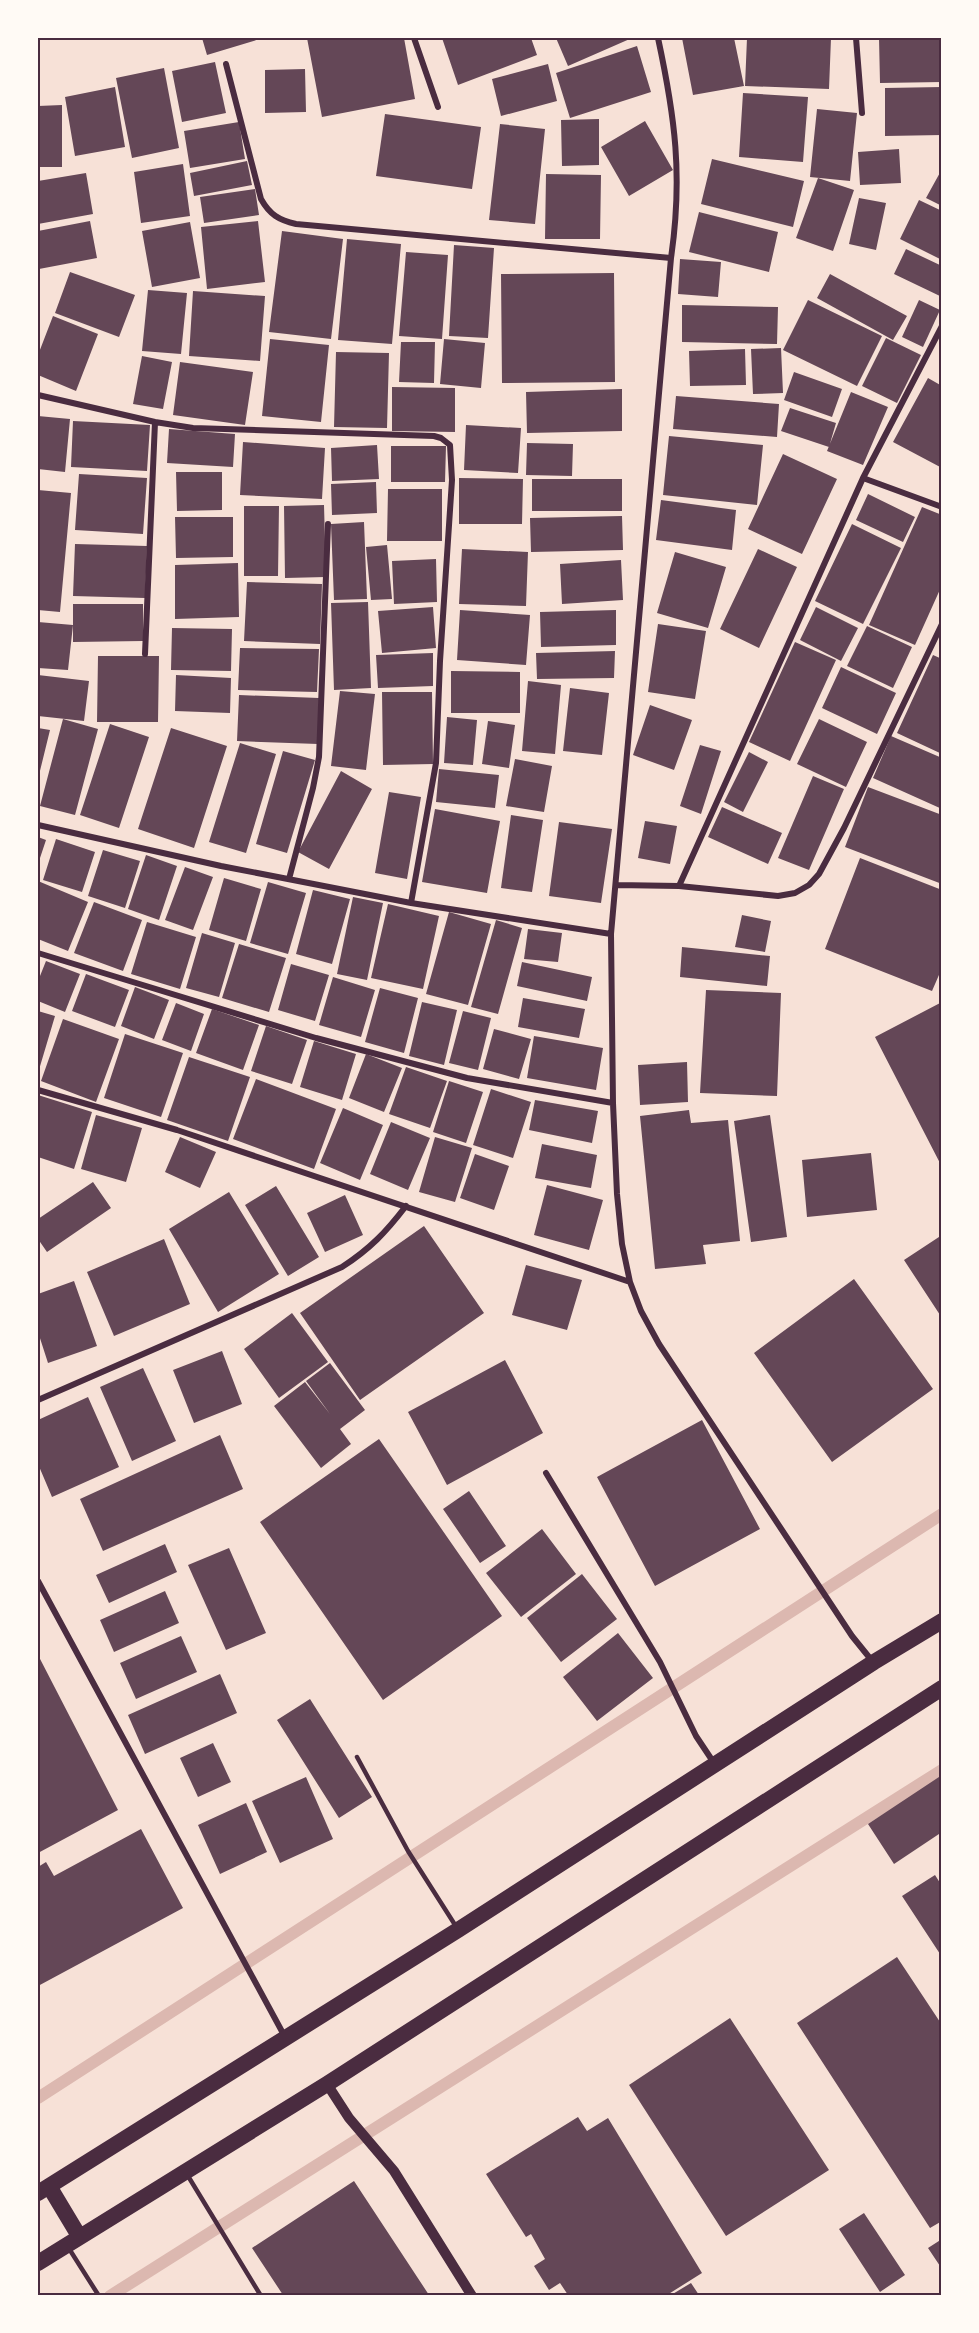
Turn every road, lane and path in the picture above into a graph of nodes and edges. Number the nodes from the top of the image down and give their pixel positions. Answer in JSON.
{"nodes":[{"id":1,"x":414,"y":38,"type":"edge"},
{"id":2,"x":658,"y":38,"type":"edge"},
{"id":3,"x":856,"y":38,"type":"edge"},
{"id":4,"x":225,"y":64,"type":"dead end"},
{"id":5,"x":438,"y":107,"type":"dead end"},
{"id":6,"x":862,"y":113,"type":"dead end"},
{"id":7,"x":671,"y":258,"type":"junction"},
{"id":8,"x":942,"y":326,"type":"edge"},
{"id":9,"x":38,"y":395,"type":"edge"},
{"id":10,"x":155,"y":422,"type":"junction"},
{"id":11,"x":863,"y":478,"type":"junction"},
{"id":12,"x":942,"y":507,"type":"edge"},
{"id":13,"x":328,"y":524,"type":"dead end"},
{"id":14,"x":942,"y":624,"type":"edge"},
{"id":15,"x":145,"y":654,"type":"dead end"},
{"id":16,"x":38,"y":825,"type":"edge"},
{"id":17,"x":289,"y":879,"type":"junction"},
{"id":18,"x":616,"y":885,"type":"junction"},
{"id":19,"x":679,"y":886,"type":"junction"},
{"id":20,"x":411,"y":903,"type":"junction"},
{"id":21,"x":611,"y":934,"type":"junction"},
{"id":22,"x":38,"y":953,"type":"edge"},
{"id":23,"x":38,"y":1089,"type":"edge"},
{"id":24,"x":613,"y":1103,"type":"junction"},
{"id":25,"x":406,"y":1206,"type":"junction"},
{"id":26,"x":630,"y":1281,"type":"junction"},
{"id":27,"x":38,"y":1400,"type":"edge"},
{"id":28,"x":546,"y":1473,"type":"dead end"},
{"id":29,"x":38,"y":1581,"type":"edge"},
{"id":30,"x":942,"y":1621,"type":"edge"},
{"id":31,"x":874,"y":1662,"type":"junction"},
{"id":32,"x":942,"y":1688,"type":"edge"},
{"id":33,"x":357,"y":1757,"type":"dead end"},
{"id":34,"x":715,"y":1765,"type":"junction"},
{"id":35,"x":458,"y":1930,"type":"junction"},
{"id":36,"x":286,"y":2038,"type":"junction"},
{"id":37,"x":327,"y":2084,"type":"junction"},
{"id":38,"x":185,"y":2171,"type":"junction"},
{"id":39,"x":43,"y":2190,"type":"edge"},
{"id":40,"x":73,"y":2240,"type":"junction"},
{"id":41,"x":38,"y":2263,"type":"edge"},
{"id":42,"x":99,"y":2295,"type":"edge"},
{"id":43,"x":261,"y":2295,"type":"edge"},
{"id":44,"x":472,"y":2295,"type":"edge"}],
"edges":[{"from":1,"to":5,"type":"street"},
{"from":2,"to":7,"type":"street"},
{"from":3,"to":6,"type":"street"},
{"from":4,"to":7,"type":"street"},
{"from":7,"to":18,"type":"street"},
{"from":8,"to":11,"type":"street"},
{"from":9,"to":10,"type":"street"},
{"from":10,"to":15,"type":"street"},
{"from":10,"to":20,"type":"street"},
{"from":11,"to":12,"type":"street"},
{"from":11,"to":19,"type":"street"},
{"from":13,"to":17,"type":"street"},
{"from":14,"to":19,"type":"street"},
{"from":16,"to":17,"type":"street"},
{"from":17,"to":20,"type":"street"},
{"from":18,"to":19,"type":"street"},
{"from":18,"to":21,"type":"street"},
{"from":20,"to":21,"type":"street"},
{"from":21,"to":24,"type":"street"},
{"from":22,"to":24,"type":"street"},
{"from":23,"to":25,"type":"street"},
{"from":24,"to":26,"type":"street"},
{"from":25,"to":26,"type":"street"},
{"from":25,"to":27,"type":"street"},
{"from":26,"to":31,"type":"street"},
{"from":28,"to":34,"type":"street"},
{"from":29,"to":36,"type":"street"},
{"from":30,"to":31,"type":"highway"},
{"from":31,"to":34,"type":"highway"},
{"from":32,"to":37,"type":"highway"},
{"from":33,"to":35,"type":"lane"},
{"from":34,"to":35,"type":"highway"},
{"from":35,"to":36,"type":"highway"},
{"from":36,"to":39,"type":"highway"},
{"from":37,"to":38,"type":"highway"},
{"from":37,"to":44,"type":"street"},
{"from":38,"to":40,"type":"highway"},
{"from":38,"to":43,"type":"lane"},
{"from":39,"to":40,"type":"highway"},
{"from":40,"to":41,"type":"highway"},
{"from":40,"to":42,"type":"lane"}]}
